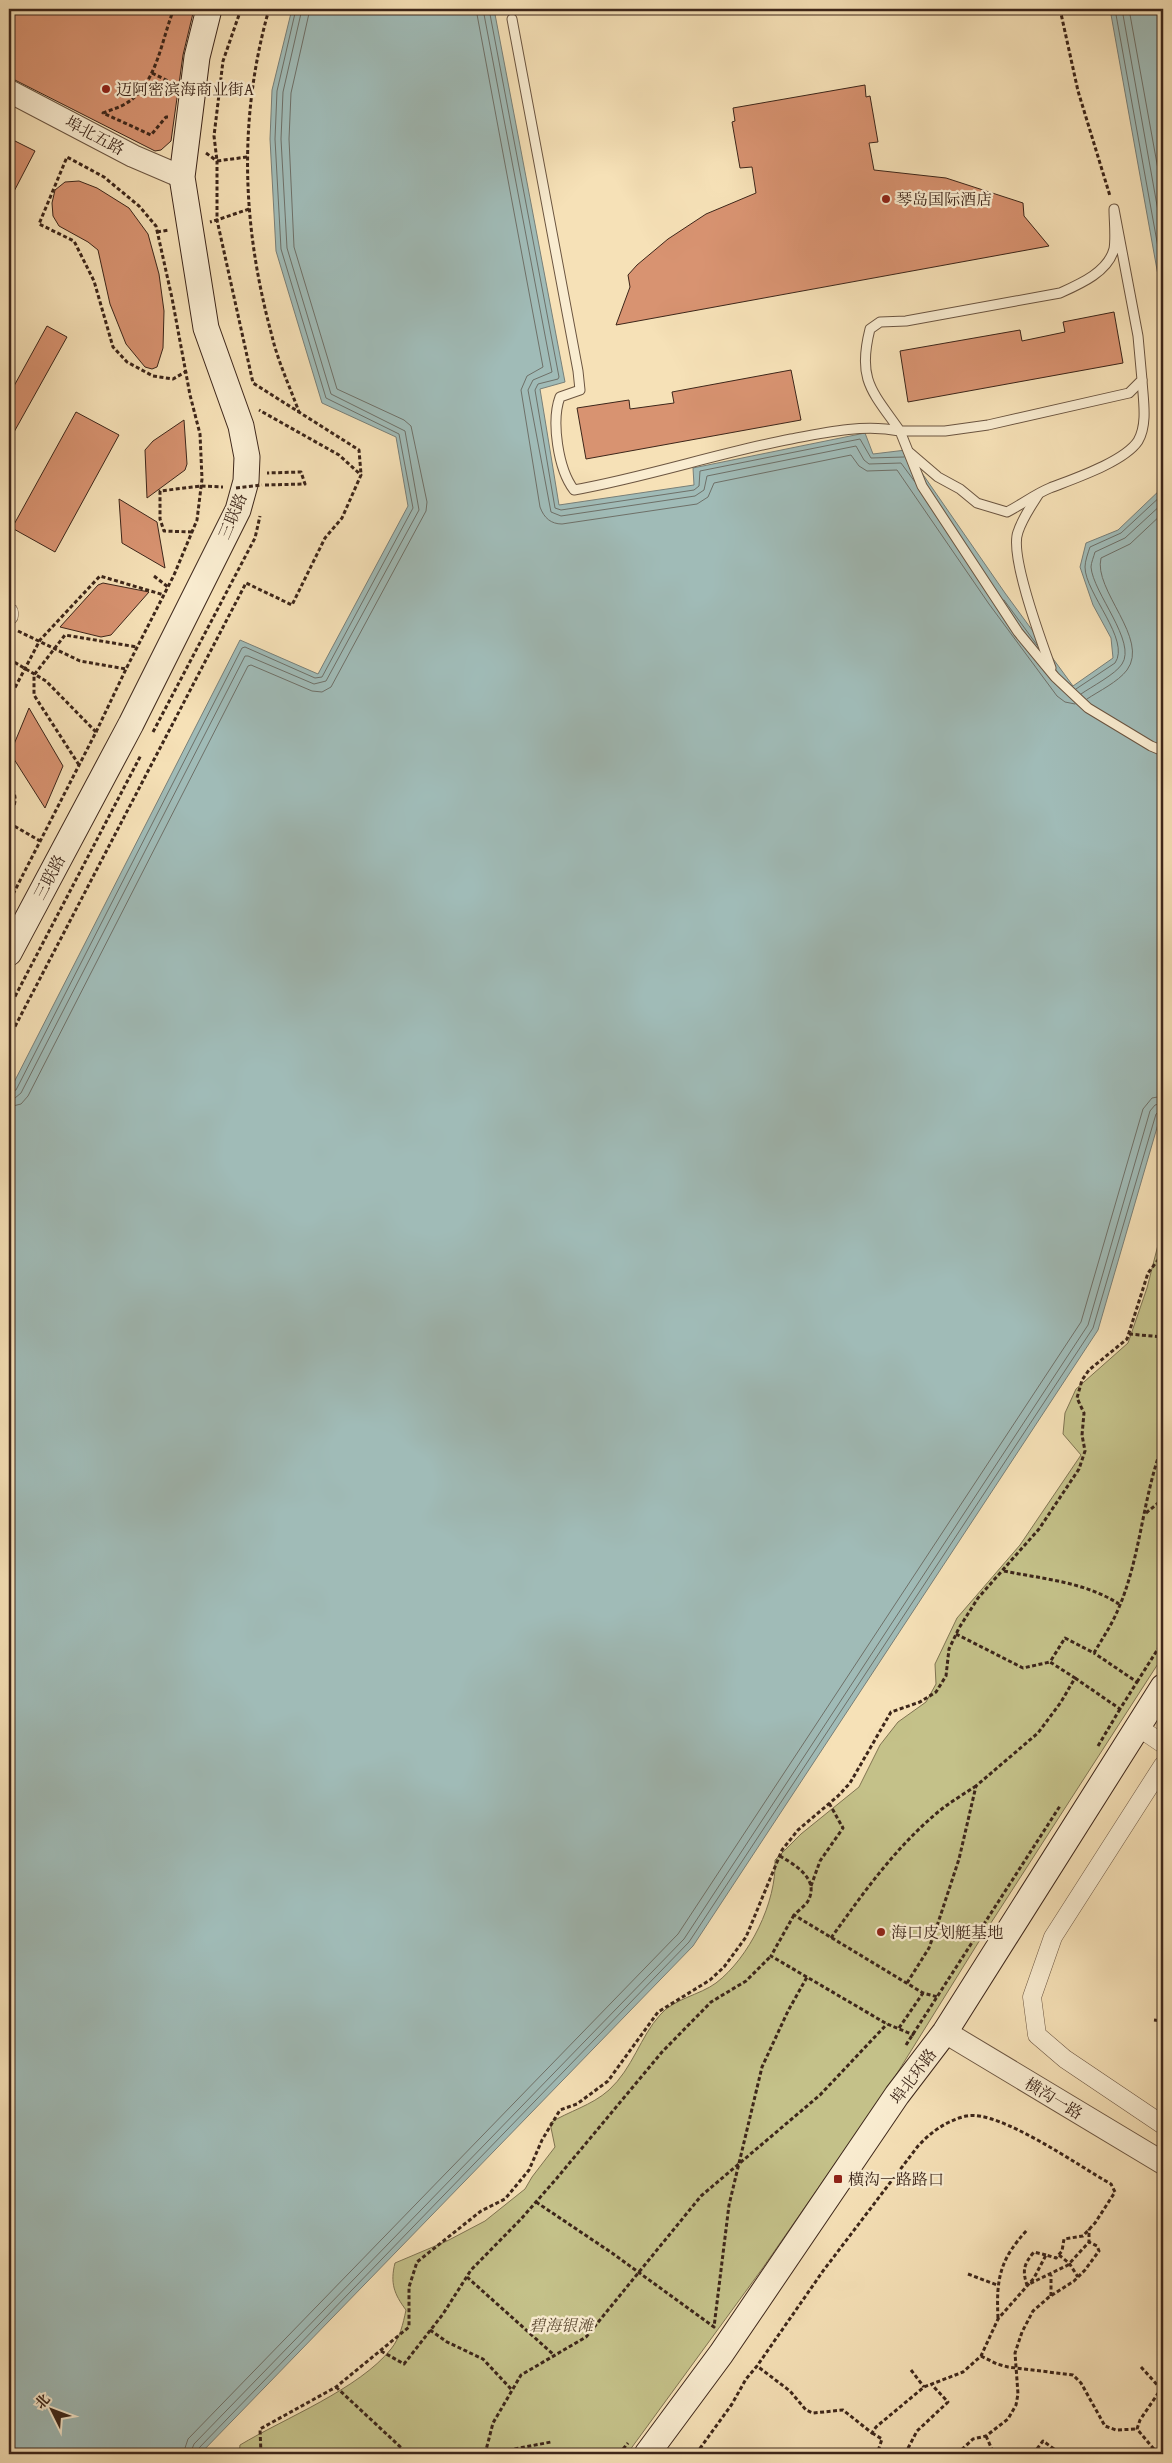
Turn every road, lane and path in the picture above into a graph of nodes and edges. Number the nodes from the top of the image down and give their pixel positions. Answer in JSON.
{"nodes":[{"id":1,"x":174,"y":9,"type":"edge"},
{"id":2,"x":210,"y":9,"type":"edge"},
{"id":3,"x":241,"y":9,"type":"edge"},
{"id":4,"x":269,"y":9,"type":"edge"},
{"id":5,"x":1060,"y":9,"type":"edge"},
{"id":6,"x":512,"y":19,"type":"dead end"},
{"id":7,"x":152,"y":73,"type":"junction"},
{"id":8,"x":9,"y":91,"type":"edge"},
{"id":9,"x":171,"y":95,"type":"dead end"},
{"id":10,"x":168,"y":110,"type":"dead end"},
{"id":11,"x":178,"y":120,"type":"junction"},
{"id":12,"x":199,"y":148,"type":"dead end"},
{"id":13,"x":247,"y":157,"type":"junction"},
{"id":14,"x":216,"y":161,"type":"junction"},
{"id":15,"x":182,"y":177,"type":"junction"},
{"id":16,"x":249,"y":209,"type":"junction"},
{"id":17,"x":1114,"y":209,"type":"junction"},
{"id":18,"x":217,"y":220,"type":"junction"},
{"id":19,"x":207,"y":223,"type":"dead end"},
{"id":20,"x":187,"y":371,"type":"junction"},
{"id":21,"x":1142,"y":380,"type":"junction"},
{"id":22,"x":255,"y":408,"type":"dead end"},
{"id":23,"x":299,"y":412,"type":"junction"},
{"id":24,"x":900,"y":431,"type":"junction"},
{"id":25,"x":907,"y":451,"type":"junction"},
{"id":26,"x":262,"y":473,"type":"dead end"},
{"id":27,"x":361,"y":475,"type":"junction"},
{"id":28,"x":201,"y":486,"type":"junction"},
{"id":29,"x":1038,"y":494,"type":"junction"},
{"id":30,"x":192,"y":532,"type":"junction"},
{"id":31,"x":154,"y":576,"type":"dead end"},
{"id":32,"x":168,"y":587,"type":"junction"},
{"id":33,"x":164,"y":595,"type":"junction"},
{"id":34,"x":11,"y":619,"type":"edge"},
{"id":35,"x":40,"y":640,"type":"junction"},
{"id":36,"x":54,"y":647,"type":"junction"},
{"id":37,"x":137,"y":647,"type":"junction"},
{"id":38,"x":9,"y":659,"type":"edge"},
{"id":39,"x":25,"y":670,"type":"junction"},
{"id":40,"x":126,"y":670,"type":"junction"},
{"id":41,"x":34,"y":675,"type":"junction"},
{"id":42,"x":1055,"y":677,"type":"junction"},
{"id":43,"x":9,"y":699,"type":"edge"},
{"id":44,"x":96,"y":732,"type":"junction"},
{"id":45,"x":1163,"y":751,"type":"edge"},
{"id":46,"x":80,"y":765,"type":"junction"},
{"id":47,"x":9,"y":783,"type":"edge"},
{"id":48,"x":9,"y":818,"type":"edge"},
{"id":49,"x":9,"y":823,"type":"edge"},
{"id":50,"x":40,"y":841,"type":"junction"},
{"id":51,"x":9,"y":900,"type":"edge"},
{"id":52,"x":9,"y":953,"type":"edge"},
{"id":53,"x":9,"y":1038,"type":"edge"},
{"id":54,"x":1163,"y":1241,"type":"edge"},
{"id":55,"x":1158,"y":1260,"type":"junction"},
{"id":56,"x":1163,"y":1264,"type":"edge"},
{"id":57,"x":1129,"y":1334,"type":"junction"},
{"id":58,"x":1163,"y":1337,"type":"edge"},
{"id":59,"x":1163,"y":1444,"type":"edge"},
{"id":60,"x":1163,"y":1499,"type":"edge"},
{"id":61,"x":1145,"y":1514,"type":"junction"},
{"id":62,"x":1003,"y":1571,"type":"junction"},
{"id":63,"x":1120,"y":1604,"type":"junction"},
{"id":64,"x":956,"y":1634,"type":"junction"},
{"id":65,"x":1163,"y":1641,"type":"edge"},
{"id":66,"x":1094,"y":1652,"type":"junction"},
{"id":67,"x":1050,"y":1662,"type":"junction"},
{"id":68,"x":1075,"y":1678,"type":"junction"},
{"id":69,"x":1137,"y":1682,"type":"junction"},
{"id":70,"x":1163,"y":1687,"type":"edge"},
{"id":71,"x":1138,"y":1727,"type":"junction"},
{"id":72,"x":1163,"y":1744,"type":"edge"},
{"id":73,"x":1163,"y":1765,"type":"edge"},
{"id":74,"x":976,"y":1786,"type":"junction"},
{"id":75,"x":829,"y":1804,"type":"junction"},
{"id":76,"x":780,"y":1856,"type":"junction"},
{"id":77,"x":811,"y":1886,"type":"junction"},
{"id":78,"x":794,"y":1915,"type":"junction"},
{"id":79,"x":832,"y":1938,"type":"junction"},
{"id":80,"x":771,"y":1956,"type":"junction"},
{"id":81,"x":807,"y":1977,"type":"junction"},
{"id":82,"x":907,"y":1983,"type":"junction"},
{"id":83,"x":923,"y":1993,"type":"junction"},
{"id":84,"x":962,"y":2005,"type":"junction"},
{"id":85,"x":1154,"y":2020,"type":"dead end"},
{"id":86,"x":1163,"y":2021,"type":"edge"},
{"id":87,"x":888,"y":2024,"type":"junction"},
{"id":88,"x":899,"y":2028,"type":"junction"},
{"id":89,"x":938,"y":2042,"type":"junction"},
{"id":90,"x":1163,"y":2125,"type":"edge"},
{"id":91,"x":1163,"y":2163,"type":"edge"},
{"id":92,"x":738,"y":2164,"type":"junction"},
{"id":93,"x":536,"y":2202,"type":"junction"},
{"id":94,"x":1028,"y":2229,"type":"dead end"},
{"id":95,"x":1089,"y":2230,"type":"junction"},
{"id":96,"x":1089,"y":2242,"type":"junction"},
{"id":97,"x":1059,"y":2254,"type":"junction"},
{"id":98,"x":1046,"y":2256,"type":"junction"},
{"id":99,"x":1069,"y":2263,"type":"junction"},
{"id":100,"x":639,"y":2274,"type":"junction"},
{"id":101,"x":968,"y":2274,"type":"dead end"},
{"id":102,"x":1051,"y":2275,"type":"junction"},
{"id":103,"x":466,"y":2276,"type":"junction"},
{"id":104,"x":1078,"y":2277,"type":"junction"},
{"id":105,"x":997,"y":2285,"type":"junction"},
{"id":106,"x":1027,"y":2285,"type":"junction"},
{"id":107,"x":1051,"y":2296,"type":"junction"},
{"id":108,"x":998,"y":2319,"type":"junction"},
{"id":109,"x":430,"y":2330,"type":"junction"},
{"id":110,"x":381,"y":2351,"type":"junction"},
{"id":111,"x":554,"y":2355,"type":"junction"},
{"id":112,"x":982,"y":2356,"type":"junction"},
{"id":113,"x":757,"y":2366,"type":"junction"},
{"id":114,"x":1016,"y":2368,"type":"junction"},
{"id":115,"x":1141,"y":2368,"type":"dead end"},
{"id":116,"x":911,"y":2370,"type":"dead end"},
{"id":117,"x":932,"y":2384,"type":"junction"},
{"id":118,"x":336,"y":2387,"type":"junction"},
{"id":119,"x":924,"y":2387,"type":"junction"},
{"id":120,"x":1162,"y":2388,"type":"edge"},
{"id":121,"x":512,"y":2390,"type":"junction"},
{"id":122,"x":1137,"y":2429,"type":"junction"},
{"id":123,"x":872,"y":2433,"type":"junction"},
{"id":124,"x":986,"y":2436,"type":"junction"},
{"id":125,"x":551,"y":2442,"type":"dead end"},
{"id":126,"x":701,"y":2448,"type":"junction"},
{"id":127,"x":261,"y":2454,"type":"edge"},
{"id":128,"x":408,"y":2454,"type":"edge"},
{"id":129,"x":487,"y":2454,"type":"edge"},
{"id":130,"x":647,"y":2454,"type":"edge"},
{"id":131,"x":696,"y":2454,"type":"edge"},
{"id":132,"x":705,"y":2454,"type":"edge"},
{"id":133,"x":877,"y":2454,"type":"edge"},
{"id":134,"x":905,"y":2454,"type":"edge"},
{"id":135,"x":957,"y":2454,"type":"edge"},
{"id":136,"x":994,"y":2454,"type":"edge"},
{"id":137,"x":1033,"y":2454,"type":"edge"},
{"id":138,"x":1061,"y":2454,"type":"edge"},
{"id":139,"x":1158,"y":2454,"type":"edge"}],
"edges":[{"from":1,"to":7,"type":"path"},
{"from":2,"to":11,"type":"main road","name":"三联路"},
{"from":3,"to":14,"type":"path"},
{"from":4,"to":13,"type":"path"},
{"from":5,"to":17,"type":"path"},
{"from":6,"to":24,"type":"lane"},
{"from":7,"to":9,"type":"path"},
{"from":7,"to":11,"type":"path"},
{"from":8,"to":15,"type":"street","name":"埠北五路"},
{"from":10,"to":11,"type":"path"},
{"from":11,"to":15,"type":"main road","name":"三联路"},
{"from":12,"to":14,"type":"path"},
{"from":13,"to":14,"type":"path"},
{"from":13,"to":16,"type":"path"},
{"from":14,"to":18,"type":"path"},
{"from":15,"to":52,"type":"main road","name":"三联路"},
{"from":16,"to":18,"type":"path"},
{"from":16,"to":23,"type":"path"},
{"from":17,"to":21,"type":"lane"},
{"from":17,"to":24,"type":"lane"},
{"from":18,"to":19,"type":"path"},
{"from":18,"to":23,"type":"path"},
{"from":20,"to":20,"type":"path"},
{"from":20,"to":28,"type":"path"},
{"from":21,"to":24,"type":"lane"},
{"from":21,"to":29,"type":"lane"},
{"from":22,"to":27,"type":"path"},
{"from":23,"to":27,"type":"path"},
{"from":24,"to":25,"type":"lane"},
{"from":25,"to":29,"type":"lane"},
{"from":25,"to":42,"type":"lane"},
{"from":26,"to":28,"type":"path","bridge":true},
{"from":27,"to":53,"type":"path"},
{"from":28,"to":30,"type":"path"},
{"from":28,"to":30,"type":"path"},
{"from":29,"to":42,"type":"lane"},
{"from":30,"to":32,"type":"path"},
{"from":31,"to":32,"type":"path"},
{"from":32,"to":33,"type":"path"},
{"from":33,"to":35,"type":"path"},
{"from":33,"to":37,"type":"path"},
{"from":34,"to":35,"type":"path"},
{"from":35,"to":36,"type":"path"},
{"from":35,"to":39,"type":"path"},
{"from":36,"to":37,"type":"path"},
{"from":36,"to":40,"type":"path"},
{"from":36,"to":41,"type":"path"},
{"from":37,"to":40,"type":"path"},
{"from":38,"to":39,"type":"path"},
{"from":39,"to":41,"type":"path"},
{"from":39,"to":43,"type":"path"},
{"from":40,"to":44,"type":"path"},
{"from":41,"to":44,"type":"path"},
{"from":41,"to":46,"type":"path"},
{"from":42,"to":45,"type":"lane"},
{"from":44,"to":46,"type":"path"},
{"from":46,"to":50,"type":"path"},
{"from":47,"to":48,"type":"path"},
{"from":49,"to":50,"type":"path"},
{"from":50,"to":51,"type":"path"},
{"from":54,"to":55,"type":"path"},
{"from":55,"to":56,"type":"path"},
{"from":55,"to":57,"type":"path"},
{"from":57,"to":58,"type":"path"},
{"from":57,"to":62,"type":"path"},
{"from":59,"to":61,"type":"path"},
{"from":60,"to":61,"type":"path"},
{"from":61,"to":63,"type":"path"},
{"from":62,"to":63,"type":"path"},
{"from":62,"to":64,"type":"path"},
{"from":63,"to":66,"type":"path"},
{"from":64,"to":67,"type":"path"},
{"from":64,"to":75,"type":"path"},
{"from":65,"to":69,"type":"path"},
{"from":66,"to":67,"type":"path"},
{"from":66,"to":69,"type":"path"},
{"from":67,"to":68,"type":"path"},
{"from":68,"to":69,"type":"path"},
{"from":68,"to":74,"type":"path"},
{"from":70,"to":71,"type":"main road","name":"埠北环路"},
{"from":71,"to":72,"type":"street"},
{"from":71,"to":84,"type":"main road","name":"埠北环路"},
{"from":73,"to":90,"type":"street"},
{"from":74,"to":79,"type":"path"},
{"from":74,"to":82,"type":"path"},
{"from":75,"to":76,"type":"path"},
{"from":75,"to":77,"type":"path"},
{"from":76,"to":77,"type":"path"},
{"from":76,"to":110,"type":"path"},
{"from":77,"to":78,"type":"path"},
{"from":78,"to":79,"type":"path"},
{"from":78,"to":80,"type":"path"},
{"from":79,"to":82,"type":"path"},
{"from":80,"to":81,"type":"path"},
{"from":80,"to":93,"type":"path"},
{"from":81,"to":87,"type":"path"},
{"from":81,"to":92,"type":"path"},
{"from":82,"to":83,"type":"path"},
{"from":83,"to":84,"type":"path"},
{"from":83,"to":88,"type":"path"},
{"from":84,"to":89,"type":"main road","name":"埠北环路"},
{"from":85,"to":86,"type":"path"},
{"from":87,"to":88,"type":"path"},
{"from":87,"to":92,"type":"path"},
{"from":88,"to":89,"type":"path"},
{"from":89,"to":91,"type":"street","name":"横沟一路"},
{"from":89,"to":130,"type":"main road","name":"埠北环路"},
{"from":92,"to":100,"type":"path"},
{"from":92,"to":100,"type":"path"},
{"from":93,"to":100,"type":"path"},
{"from":93,"to":103,"type":"path"},
{"from":94,"to":105,"type":"path"},
{"from":95,"to":96,"type":"path"},
{"from":95,"to":97,"type":"path"},
{"from":95,"to":113,"type":"path"},
{"from":96,"to":99,"type":"path"},
{"from":96,"to":104,"type":"path"},
{"from":97,"to":98,"type":"path"},
{"from":97,"to":99,"type":"path"},
{"from":98,"to":106,"type":"path"},
{"from":98,"to":106,"type":"path"},
{"from":99,"to":102,"type":"path"},
{"from":99,"to":104,"type":"path"},
{"from":100,"to":111,"type":"path"},
{"from":101,"to":105,"type":"path"},
{"from":102,"to":106,"type":"path"},
{"from":102,"to":107,"type":"path"},
{"from":103,"to":109,"type":"path"},
{"from":103,"to":111,"type":"path"},
{"from":104,"to":107,"type":"path"},
{"from":105,"to":108,"type":"path"},
{"from":106,"to":108,"type":"path"},
{"from":107,"to":114,"type":"path"},
{"from":108,"to":112,"type":"path"},
{"from":109,"to":110,"type":"path"},
{"from":109,"to":121,"type":"path"},
{"from":110,"to":118,"type":"path"},
{"from":111,"to":121,"type":"path"},
{"from":112,"to":114,"type":"path"},
{"from":112,"to":117,"type":"path"},
{"from":113,"to":123,"type":"path"},
{"from":113,"to":126,"type":"path"},
{"from":114,"to":122,"type":"path"},
{"from":114,"to":124,"type":"path"},
{"from":115,"to":120,"type":"path"},
{"from":116,"to":119,"type":"path"},
{"from":117,"to":119,"type":"path"},
{"from":117,"to":134,"type":"path"},
{"from":118,"to":127,"type":"path"},
{"from":118,"to":128,"type":"path"},
{"from":119,"to":123,"type":"path"},
{"from":120,"to":122,"type":"path"},
{"from":121,"to":129,"type":"path"},
{"from":122,"to":139,"type":"path"},
{"from":123,"to":133,"type":"path"},
{"from":124,"to":135,"type":"path"},
{"from":124,"to":136,"type":"path"},
{"from":125,"to":129,"type":"path"},
{"from":126,"to":131,"type":"path"},
{"from":126,"to":132,"type":"path"},
{"from":137,"to":138,"type":"path"}]}
